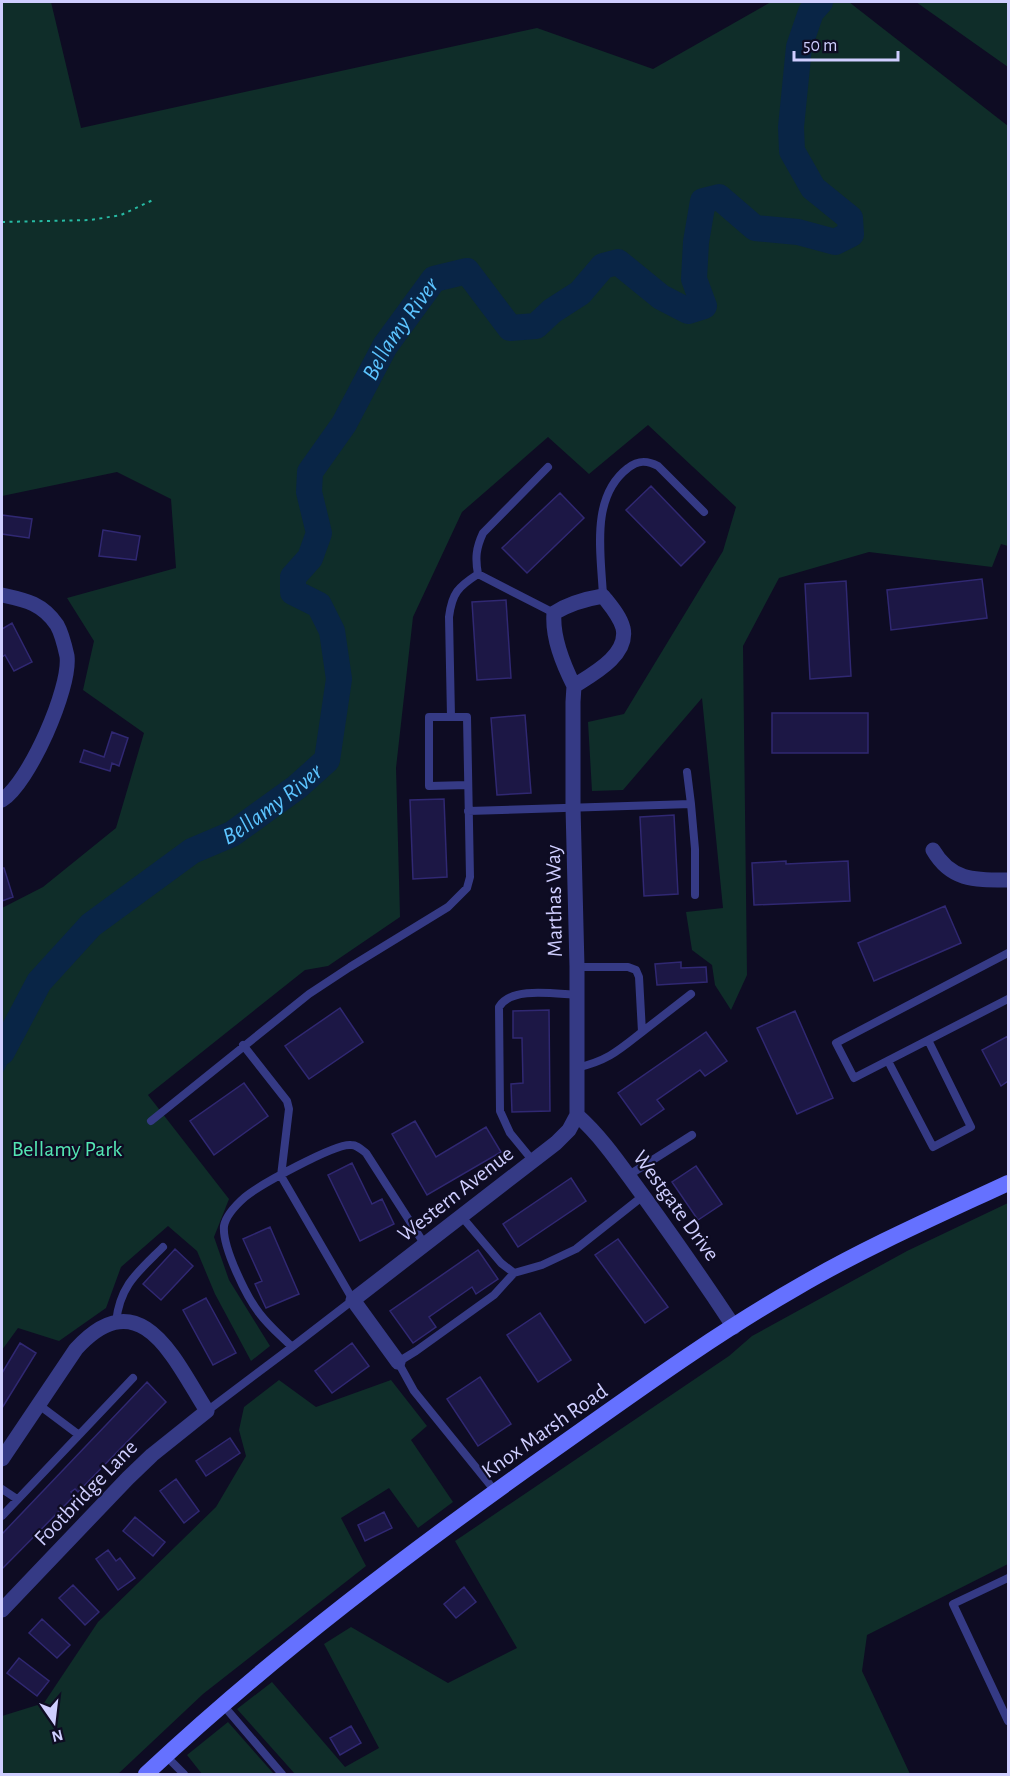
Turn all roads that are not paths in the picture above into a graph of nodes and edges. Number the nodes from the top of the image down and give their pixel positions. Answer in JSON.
{"nodes":[{"id":1,"x":548,"y":467,"type":"dead end"},
{"id":2,"x":704,"y":512,"type":"dead end"},
{"id":3,"x":478,"y":574,"type":"junction"},
{"id":4,"x":2,"y":595,"type":"edge"},
{"id":5,"x":603,"y":596,"type":"junction"},
{"id":6,"x":554,"y":613,"type":"junction"},
{"id":7,"x":574,"y":686,"type":"junction"},
{"id":8,"x":451,"y":717,"type":"junction"},
{"id":9,"x":687,"y":772,"type":"dead end"},
{"id":10,"x":468,"y":785,"type":"junction"},
{"id":11,"x":2,"y":800,"type":"edge"},
{"id":12,"x":691,"y":804,"type":"junction"},
{"id":13,"x":573,"y":807,"type":"junction"},
{"id":14,"x":468,"y":811,"type":"junction"},
{"id":15,"x":933,"y":850,"type":"dead end"},
{"id":16,"x":1008,"y":882,"type":"edge"},
{"id":17,"x":695,"y":895,"type":"dead end"},
{"id":18,"x":1008,"y":953,"type":"edge"},
{"id":19,"x":577,"y":967,"type":"junction"},
{"id":20,"x":691,"y":994,"type":"dead end"},
{"id":21,"x":577,"y":995,"type":"junction"},
{"id":22,"x":1008,"y":999,"type":"edge"},
{"id":23,"x":642,"y":1032,"type":"junction"},
{"id":24,"x":928,"y":1040,"type":"junction"},
{"id":25,"x":243,"y":1046,"type":"junction"},
{"id":26,"x":888,"y":1060,"type":"junction"},
{"id":27,"x":576,"y":1068,"type":"junction"},
{"id":28,"x":577,"y":1115,"type":"junction"},
{"id":29,"x":151,"y":1121,"type":"dead end"},
{"id":30,"x":692,"y":1135,"type":"dead end"},
{"id":31,"x":533,"y":1161,"type":"junction"},
{"id":32,"x":629,"y":1175,"type":"junction"},
{"id":33,"x":281,"y":1176,"type":"junction"},
{"id":34,"x":1008,"y":1183,"type":"edge"},
{"id":35,"x":644,"y":1196,"type":"junction"},
{"id":36,"x":462,"y":1217,"type":"junction"},
{"id":37,"x":425,"y":1245,"type":"junction"},
{"id":38,"x":163,"y":1247,"type":"dead end"},
{"id":39,"x":514,"y":1273,"type":"junction"},
{"id":40,"x":353,"y":1300,"type":"junction"},
{"id":41,"x":116,"y":1322,"type":"junction"},
{"id":42,"x":734,"y":1327,"type":"junction"},
{"id":43,"x":292,"y":1347,"type":"junction"},
{"id":44,"x":398,"y":1362,"type":"junction"},
{"id":45,"x":134,"y":1378,"type":"dead end"},
{"id":46,"x":39,"y":1405,"type":"junction"},
{"id":47,"x":207,"y":1411,"type":"junction"},
{"id":48,"x":79,"y":1435,"type":"junction"},
{"id":49,"x":2,"y":1460,"type":"edge"},
{"id":50,"x":2,"y":1489,"type":"edge"},
{"id":51,"x":495,"y":1491,"type":"junction"},
{"id":52,"x":17,"y":1499,"type":"junction"},
{"id":53,"x":2,"y":1516,"type":"edge"},
{"id":54,"x":1008,"y":1578,"type":"edge"},
{"id":55,"x":2,"y":1610,"type":"edge"},
{"id":56,"x":222,"y":1704,"type":"junction"},
{"id":57,"x":1008,"y":1721,"type":"edge"},
{"id":58,"x":166,"y":1756,"type":"junction"},
{"id":59,"x":146,"y":1774,"type":"edge"},
{"id":60,"x":184,"y":1774,"type":"edge"},
{"id":61,"x":282,"y":1774,"type":"edge"}],
"edges":[{"from":1,"to":3,"type":"lane"},
{"from":2,"to":5,"type":"lane"},
{"from":3,"to":6,"type":"lane"},
{"from":3,"to":8,"type":"lane"},
{"from":4,"to":11,"type":"street"},
{"from":5,"to":6,"type":"street"},
{"from":5,"to":7,"type":"street"},
{"from":6,"to":7,"type":"street","name":"Marthas Way"},
{"from":7,"to":13,"type":"street","name":"Marthas Way"},
{"from":8,"to":10,"type":"lane"},
{"from":8,"to":10,"type":"lane"},
{"from":9,"to":12,"type":"lane"},
{"from":10,"to":14,"type":"lane"},
{"from":12,"to":13,"type":"lane"},
{"from":12,"to":17,"type":"lane"},
{"from":13,"to":14,"type":"lane"},
{"from":13,"to":19,"type":"street","name":"Marthas Way"},
{"from":14,"to":25,"type":"lane"},
{"from":15,"to":16,"type":"street"},
{"from":18,"to":26,"type":"lane"},
{"from":19,"to":21,"type":"street","name":"Marthas Way"},
{"from":19,"to":23,"type":"lane"},
{"from":20,"to":23,"type":"lane"},
{"from":21,"to":27,"type":"street","name":"Marthas Way"},
{"from":21,"to":31,"type":"lane"},
{"from":22,"to":24,"type":"lane"},
{"from":23,"to":27,"type":"lane"},
{"from":24,"to":26,"type":"lane"},
{"from":24,"to":26,"type":"lane"},
{"from":25,"to":29,"type":"lane"},
{"from":25,"to":33,"type":"lane"},
{"from":27,"to":28,"type":"street","name":"Marthas Way"},
{"from":28,"to":31,"type":"street","name":"Western Avenue"},
{"from":28,"to":32,"type":"street","name":"Westgate Drive"},
{"from":30,"to":32,"type":"lane"},
{"from":31,"to":36,"type":"street","name":"Western Avenue"},
{"from":32,"to":35,"type":"street","name":"Westgate Drive"},
{"from":33,"to":37,"type":"lane"},
{"from":33,"to":40,"type":"lane"},
{"from":33,"to":43,"type":"lane"},
{"from":34,"to":42,"type":"main road","name":"Knox Marsh Road"},
{"from":35,"to":39,"type":"lane"},
{"from":35,"to":42,"type":"street","name":"Westgate Drive"},
{"from":36,"to":37,"type":"street","name":"Western Avenue"},
{"from":36,"to":39,"type":"lane"},
{"from":37,"to":40,"type":"street","name":"Western Avenue"},
{"from":38,"to":41,"type":"lane"},
{"from":39,"to":44,"type":"lane"},
{"from":40,"to":43,"type":"lane"},
{"from":40,"to":44,"type":"street"},
{"from":41,"to":46,"type":"street"},
{"from":41,"to":47,"type":"street"},
{"from":42,"to":51,"type":"main road","name":"Knox Marsh Road"},
{"from":43,"to":47,"type":"lane"},
{"from":44,"to":51,"type":"lane"},
{"from":45,"to":48,"type":"lane"},
{"from":46,"to":48,"type":"lane"},
{"from":46,"to":49,"type":"street"},
{"from":47,"to":55,"type":"street","name":"Footbridge Lane"},
{"from":48,"to":52,"type":"lane"},
{"from":50,"to":52,"type":"lane"},
{"from":51,"to":56,"type":"main road","name":"Knox Marsh Road"},
{"from":52,"to":53,"type":"lane"},
{"from":54,"to":57,"type":"lane"},
{"from":56,"to":58,"type":"main road","name":"Knox Marsh Road"},
{"from":56,"to":61,"type":"lane"},
{"from":58,"to":59,"type":"main road","name":"Knox Marsh Road"},
{"from":58,"to":60,"type":"lane"}]}
